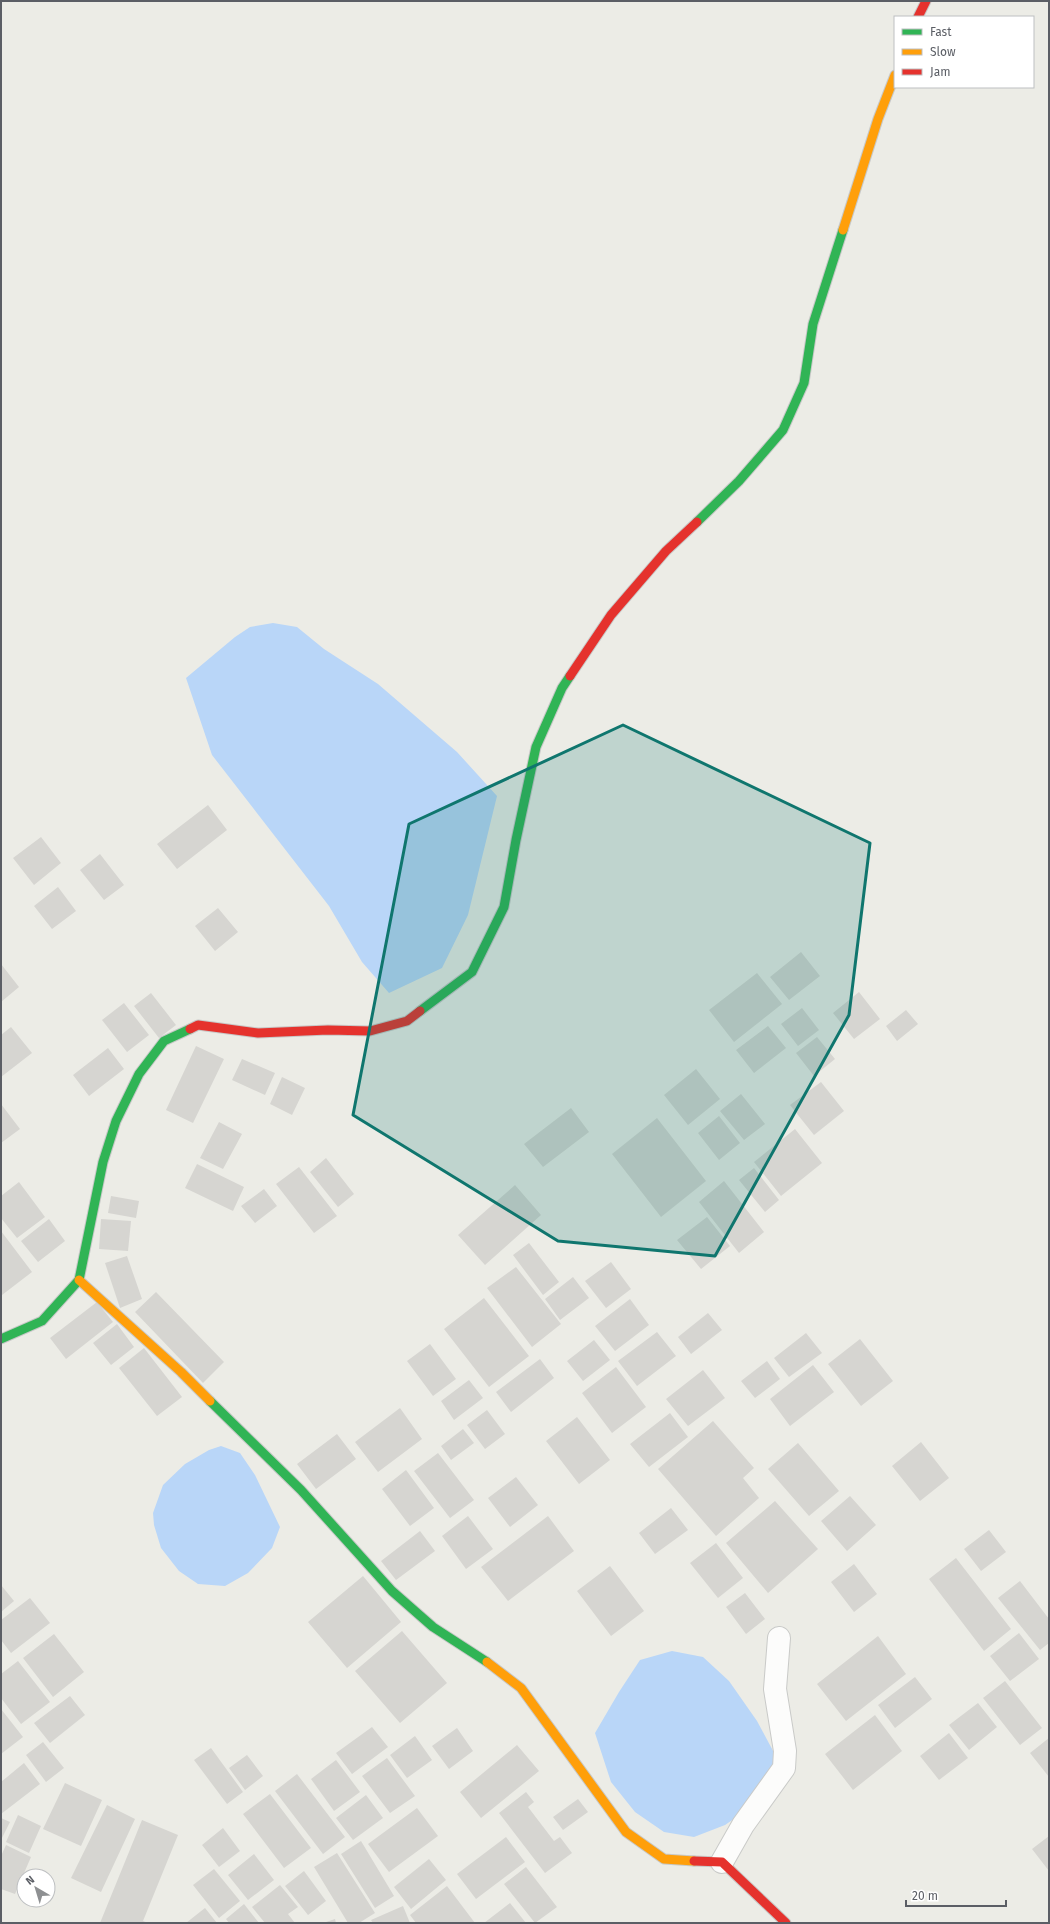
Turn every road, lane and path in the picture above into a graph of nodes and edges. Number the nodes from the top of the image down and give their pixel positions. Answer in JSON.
{"nodes":[{"id":1,"x":926,"y":1,"type":"edge"},
{"id":2,"x":918,"y":16,"type":"edge"},
{"id":3,"x":894,"y":78,"type":"edge"},
{"id":4,"x":79,"y":1280,"type":"junction"},
{"id":5,"x":1,"y":1339,"type":"edge"},
{"id":6,"x":779,"y":1638,"type":"dead end"},
{"id":7,"x":722,"y":1862,"type":"junction"},
{"id":8,"x":786,"y":1923,"type":"edge"}],
"edges":[{"from":1,"to":2,"type":"street"},
{"from":3,"to":4,"type":"street"},
{"from":4,"to":5,"type":"street"},
{"from":4,"to":7,"type":"street"},
{"from":6,"to":7,"type":"street"},
{"from":7,"to":8,"type":"street"}]}
